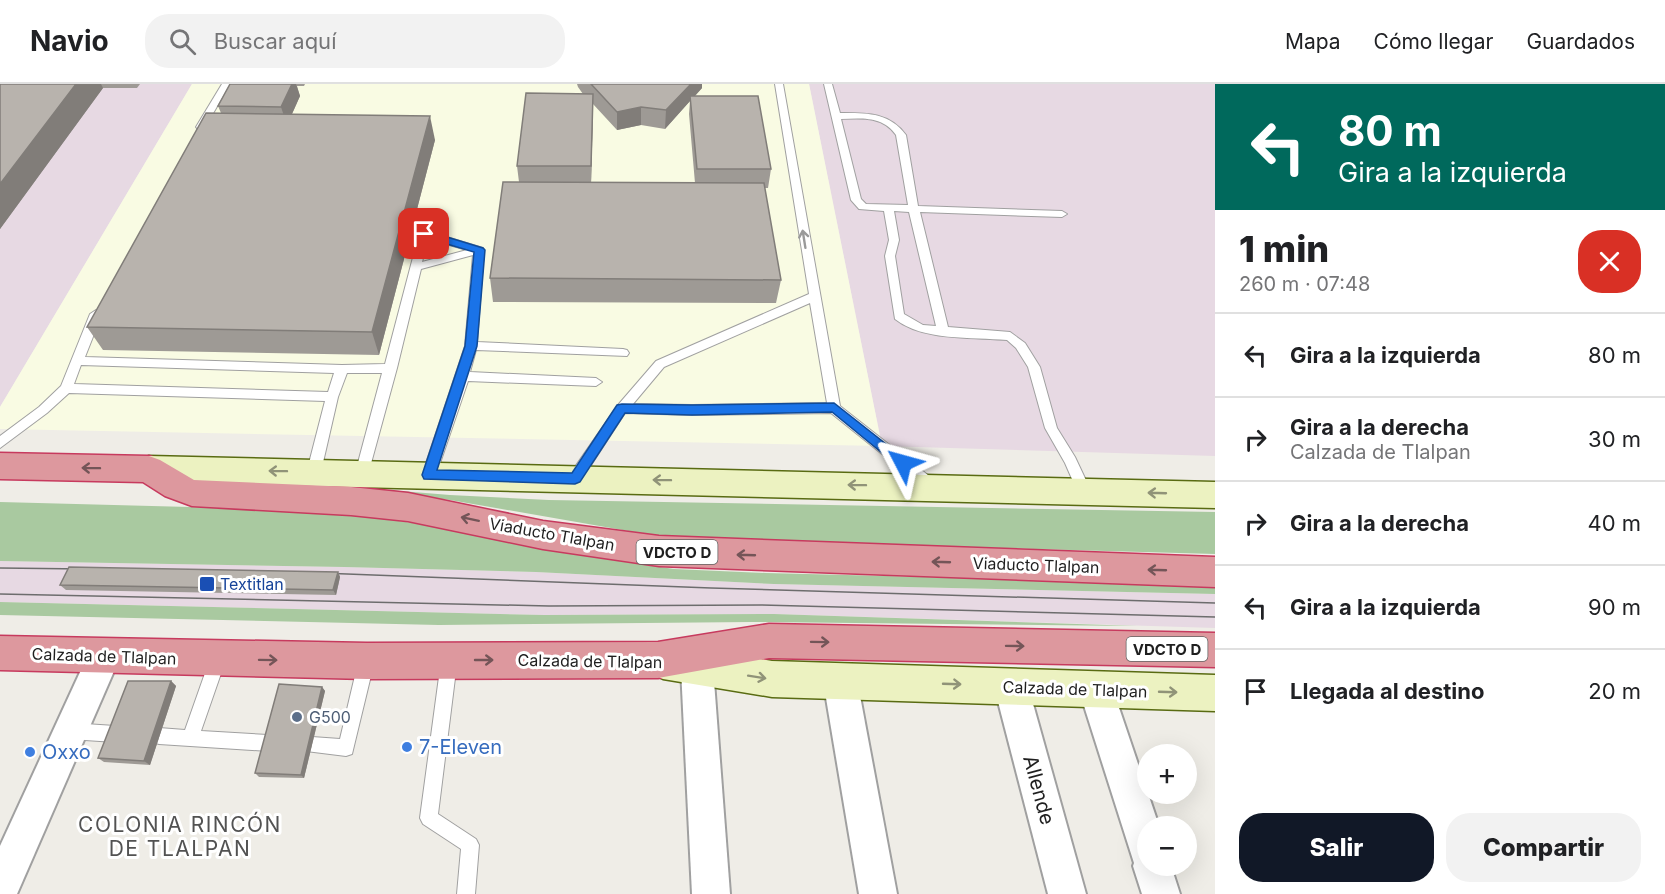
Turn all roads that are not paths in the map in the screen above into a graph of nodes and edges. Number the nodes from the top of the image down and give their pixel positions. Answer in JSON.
{"nodes":[{"id":1,"x":226,"y":84,"type":"edge"},
{"id":2,"x":779,"y":84,"type":"edge"},
{"id":3,"x":828,"y":84,"type":"edge"},
{"id":4,"x":836,"y":116,"type":"junction"},
{"id":5,"x":198,"y":134,"type":"edge"},
{"id":6,"x":889,"y":210,"type":"junction"},
{"id":7,"x":914,"y":210,"type":"junction"},
{"id":8,"x":1062,"y":214,"type":"dead end"},
{"id":9,"x":479,"y":250,"type":"junction"},
{"id":10,"x":416,"y":267,"type":"junction"},
{"id":11,"x":813,"y":297,"type":"junction"},
{"id":12,"x":101,"y":304,"type":"edge"},
{"id":13,"x":943,"y":330,"type":"junction"},
{"id":14,"x":471,"y":346,"type":"junction"},
{"id":15,"x":623,"y":353,"type":"dead end"},
{"id":16,"x":76,"y":361,"type":"junction"},
{"id":17,"x":391,"y":368,"type":"junction"},
{"id":18,"x":342,"y":369,"type":"junction"},
{"id":19,"x":463,"y":376,"type":"junction"},
{"id":20,"x":596,"y":382,"type":"dead end"},
{"id":21,"x":66,"y":388,"type":"junction"},
{"id":22,"x":332,"y":397,"type":"junction"},
{"id":23,"x":622,"y":408,"type":"junction"},
{"id":24,"x":834,"y":408,"type":"junction"},
{"id":25,"x":0,"y":443,"type":"edge"},
{"id":26,"x":0,"y":466,"type":"edge"},
{"id":27,"x":149,"y":469,"type":"junction"},
{"id":28,"x":314,"y":471,"type":"junction"},
{"id":29,"x":362,"y":474,"type":"junction"},
{"id":30,"x":429,"y":475,"type":"junction"},
{"id":31,"x":575,"y":478,"type":"junction"},
{"id":32,"x":933,"y":487,"type":"junction"},
{"id":33,"x":1084,"y":491,"type":"junction"},
{"id":34,"x":1215,"y":495,"type":"edge"},
{"id":35,"x":1215,"y":572,"type":"edge"},
{"id":36,"x":1215,"y":650,"type":"edge"},
{"id":37,"x":0,"y":652,"type":"edge"},
{"id":38,"x":105,"y":655,"type":"junction"},
{"id":39,"x":218,"y":659,"type":"junction"},
{"id":40,"x":449,"y":660,"type":"junction"},
{"id":41,"x":658,"y":660,"type":"junction"},
{"id":42,"x":367,"y":661,"type":"junction"},
{"id":43,"x":698,"y":668,"type":"junction"},
{"id":44,"x":840,"y":680,"type":"junction"},
{"id":45,"x":1011,"y":687,"type":"junction"},
{"id":46,"x":1096,"y":690,"type":"junction"},
{"id":47,"x":1215,"y":693,"type":"edge"},
{"id":48,"x":70,"y":731,"type":"junction"},
{"id":49,"x":114,"y":734,"type":"edge"},
{"id":50,"x":159,"y":736,"type":"dead end"},
{"id":51,"x":190,"y":738,"type":"junction"},
{"id":52,"x":268,"y":743,"type":"edge"},
{"id":53,"x":312,"y":745,"type":"edge"},
{"id":54,"x":1137,"y":817,"type":"edge"},
{"id":55,"x":1155,"y":876,"type":"edge"},
{"id":56,"x":0,"y":889,"type":"edge"},
{"id":57,"x":466,"y":894,"type":"edge"},
{"id":58,"x":711,"y":894,"type":"edge"},
{"id":59,"x":878,"y":894,"type":"edge"},
{"id":60,"x":1067,"y":894,"type":"edge"},
{"id":61,"x":1161,"y":894,"type":"edge"}],
"edges":[{"from":1,"to":5,"type":"lane"},
{"from":11,"to":2,"type":"lane","one_way":true},
{"from":3,"to":4,"type":"lane"},
{"from":4,"to":6,"type":"lane"},
{"from":4,"to":7,"type":"lane"},
{"from":6,"to":7,"type":"lane"},
{"from":6,"to":13,"type":"lane"},
{"from":7,"to":8,"type":"lane"},
{"from":7,"to":13,"type":"lane"},
{"from":9,"to":10,"type":"lane"},
{"from":9,"to":10,"type":"lane"},
{"from":9,"to":14,"type":"lane"},
{"from":10,"to":17,"type":"lane"},
{"from":11,"to":23,"type":"lane"},
{"from":11,"to":24,"type":"lane"},
{"from":12,"to":16,"type":"lane"},
{"from":13,"to":33,"type":"lane"},
{"from":14,"to":15,"type":"lane"},
{"from":14,"to":19,"type":"lane"},
{"from":16,"to":18,"type":"lane"},
{"from":16,"to":21,"type":"lane"},
{"from":17,"to":18,"type":"lane"},
{"from":17,"to":29,"type":"lane"},
{"from":18,"to":22,"type":"lane"},
{"from":19,"to":20,"type":"lane"},
{"from":19,"to":30,"type":"lane"},
{"from":21,"to":22,"type":"lane"},
{"from":21,"to":25,"type":"lane"},
{"from":22,"to":28,"type":"lane"},
{"from":23,"to":24,"type":"lane"},
{"from":23,"to":31,"type":"lane"},
{"from":24,"to":32,"type":"lane"},
{"from":27,"to":26,"type":"highway","one_way":true},
{"from":28,"to":27,"type":"main road","one_way":true},
{"from":35,"to":27,"type":"highway","name":"Viaducto Tlalpan","number":"VDCTO D","one_way":true},
{"from":28,"to":29,"type":"main road"},
{"from":29,"to":30,"type":"main road"},
{"from":30,"to":31,"type":"main road"},
{"from":32,"to":31,"type":"main road","one_way":true},
{"from":32,"to":33,"type":"main road"},
{"from":34,"to":33,"type":"main road","one_way":true},
{"from":41,"to":36,"type":"highway","number":"VDCTO D","one_way":true},
{"from":37,"to":38,"type":"highway","name":"Calzada de Tlalpan"},
{"from":38,"to":39,"type":"highway","name":"Calzada de Tlalpan"},
{"from":38,"to":48,"type":"street"},
{"from":39,"to":42,"type":"highway","name":"Calzada de Tlalpan","one_way":true},
{"from":39,"to":51,"type":"lane"},
{"from":40,"to":41,"type":"highway","name":"Calzada de Tlalpan","one_way":true},
{"from":40,"to":42,"type":"highway","name":"Calzada de Tlalpan"},
{"from":40,"to":57,"type":"lane"},
{"from":41,"to":43,"type":"main road","name":"Calzada de Tlalpan"},
{"from":42,"to":53,"type":"lane"},
{"from":43,"to":44,"type":"main road","name":"Calzada de Tlalpan","one_way":true},
{"from":43,"to":58,"type":"street"},
{"from":44,"to":45,"type":"main road","name":"Calzada de Tlalpan","one_way":true},
{"from":44,"to":59,"type":"street"},
{"from":45,"to":46,"type":"main road","name":"Calzada de Tlalpan"},
{"from":45,"to":60,"type":"street","name":"Allende"},
{"from":46,"to":47,"type":"main road","name":"Calzada de Tlalpan","one_way":true},
{"from":46,"to":54,"type":"street"},
{"from":48,"to":49,"type":"lane"},
{"from":48,"to":56,"type":"street"},
{"from":50,"to":51,"type":"lane"},
{"from":51,"to":52,"type":"lane"},
{"from":55,"to":61,"type":"street"}]}
